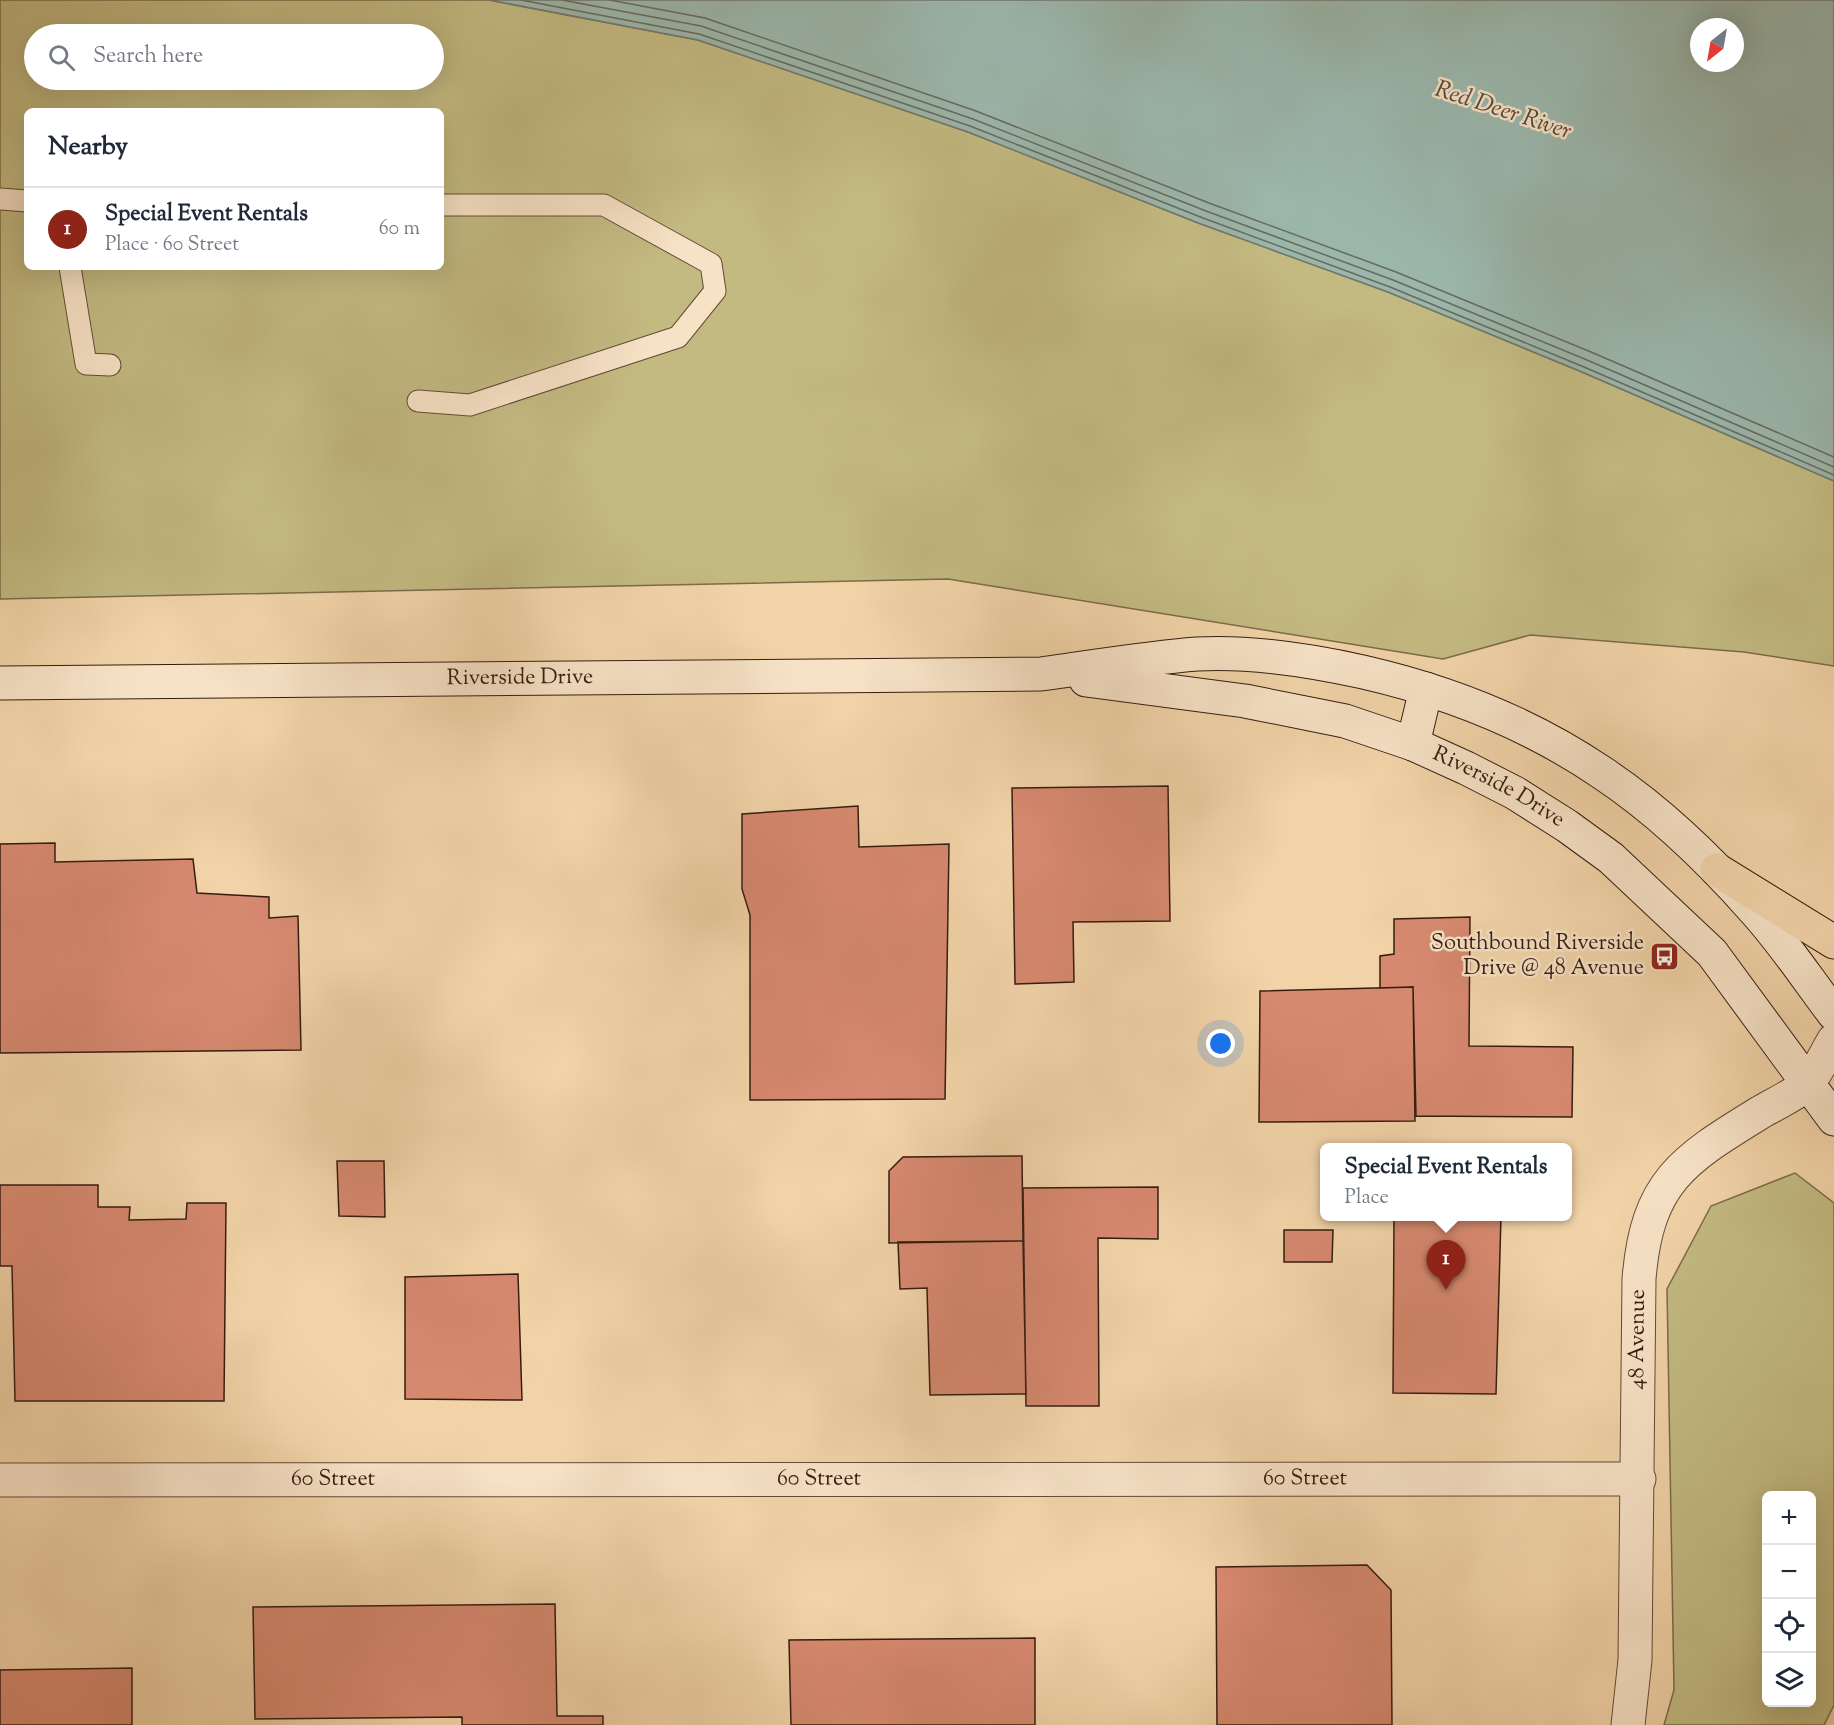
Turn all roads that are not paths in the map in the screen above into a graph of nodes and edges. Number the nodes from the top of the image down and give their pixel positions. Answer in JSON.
{"nodes":[{"id":1,"x":0,"y":199,"type":"edge"},
{"id":2,"x":24,"y":201,"type":"edge"},
{"id":3,"x":444,"y":205,"type":"edge"},
{"id":4,"x":70,"y":270,"type":"edge"},
{"id":5,"x":110,"y":365,"type":"dead end"},
{"id":6,"x":418,"y":401,"type":"dead end"},
{"id":7,"x":1041,"y":674,"type":"junction"},
{"id":8,"x":0,"y":683,"type":"edge"},
{"id":9,"x":1426,"y":689,"type":"junction"},
{"id":10,"x":1413,"y":744,"type":"junction"},
{"id":11,"x":1717,"y":870,"type":"junction"},
{"id":12,"x":1834,"y":942,"type":"edge"},
{"id":13,"x":1834,"y":1014,"type":"edge"},
{"id":14,"x":1834,"y":1040,"type":"edge"},
{"id":15,"x":1807,"y":1084,"type":"junction"},
{"id":16,"x":1834,"y":1119,"type":"edge"},
{"id":17,"x":1639,"y":1479,"type":"junction"},
{"id":18,"x":0,"y":1480,"type":"edge"},
{"id":19,"x":1628,"y":1725,"type":"edge"}],
"edges":[{"from":1,"to":2,"type":"lane"},
{"from":3,"to":6,"type":"lane"},
{"from":4,"to":5,"type":"lane"},
{"from":7,"to":8,"type":"main road","name":"Riverside Drive"},
{"from":7,"to":9,"type":"main road","name":"Riverside Drive"},
{"from":7,"to":10,"type":"main road","name":"Riverside Drive"},
{"from":9,"to":10,"type":"main road"},
{"from":9,"to":11,"type":"main road","name":"Riverside Drive"},
{"from":10,"to":15,"type":"main road","name":"Riverside Drive"},
{"from":11,"to":12,"type":"main road"},
{"from":11,"to":13,"type":"main road","name":"Riverside Drive"},
{"from":14,"to":15,"type":"main road","name":"48 Avenue"},
{"from":15,"to":16,"type":"main road","name":"Riverside Drive"},
{"from":15,"to":17,"type":"main road","name":"48 Avenue"},
{"from":17,"to":18,"type":"main road","name":"60 Street"},
{"from":17,"to":19,"type":"main road","name":"48 Avenue"}]}
